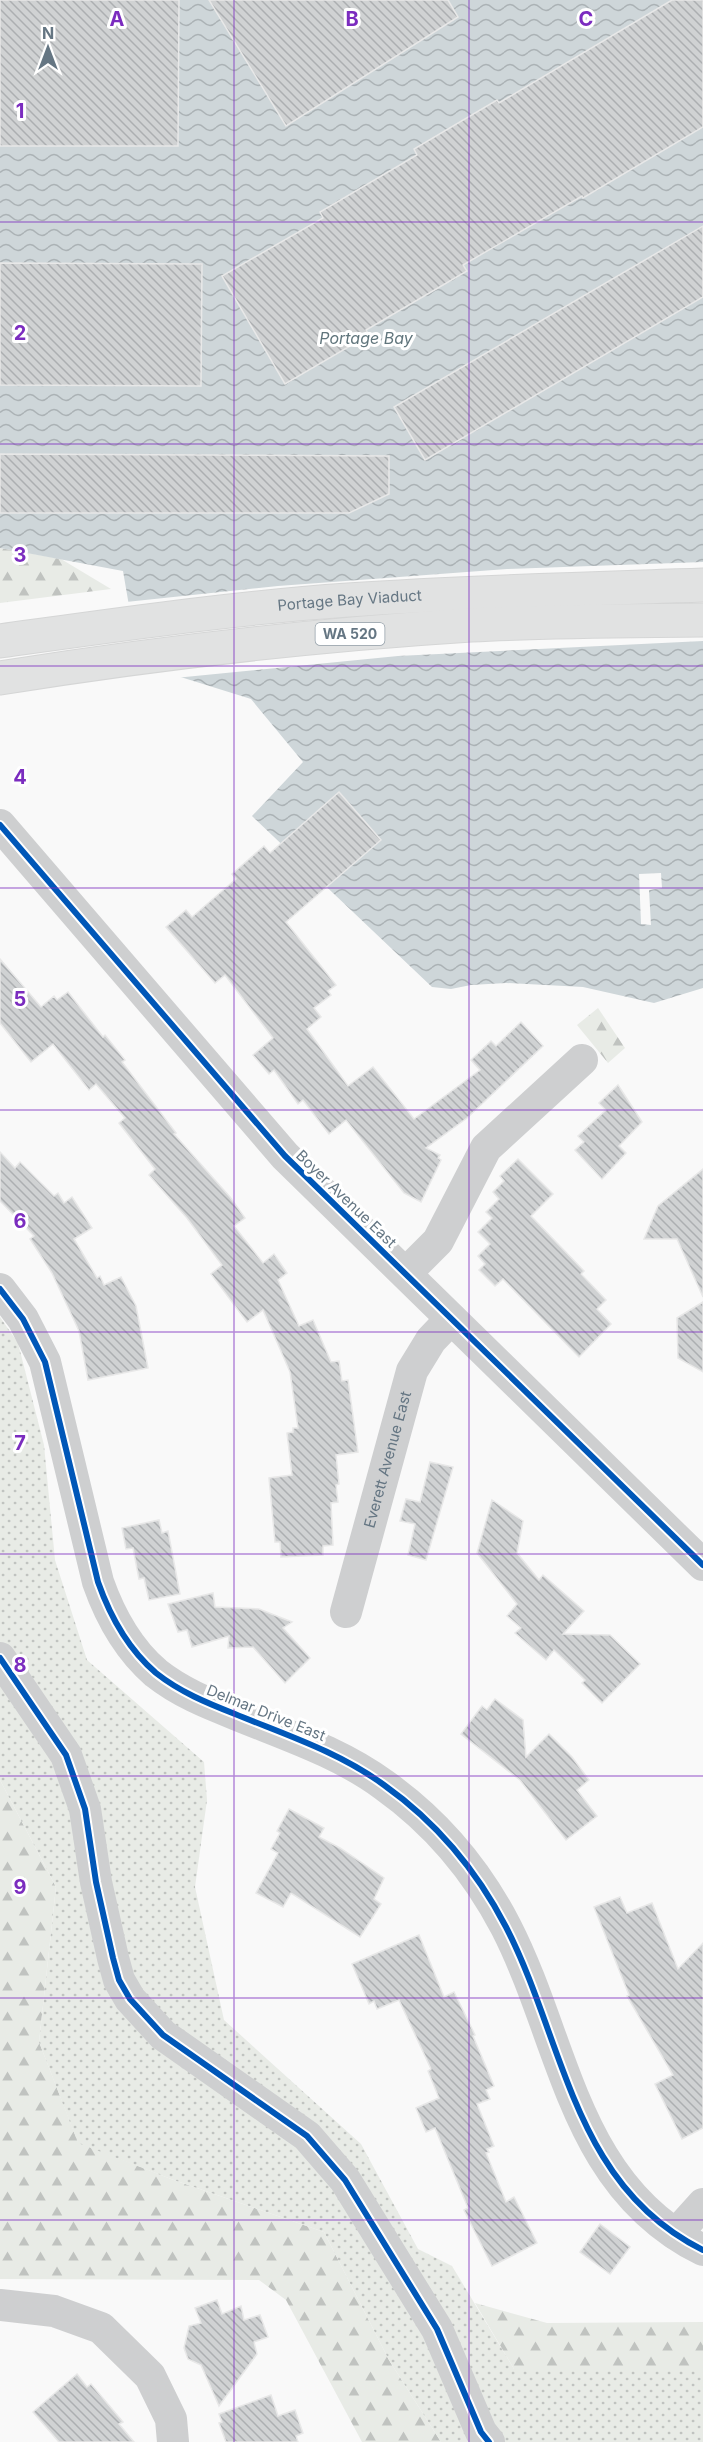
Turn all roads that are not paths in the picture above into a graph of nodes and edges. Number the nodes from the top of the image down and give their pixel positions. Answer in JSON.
{"nodes":[{"id":1,"x":703,"y":585,"type":"edge"},
{"id":2,"x":703,"y":620,"type":"edge"},
{"id":3,"x":0,"y":641,"type":"edge"},
{"id":4,"x":0,"y":678,"type":"edge"},
{"id":5,"x":0,"y":825,"type":"edge"},
{"id":6,"x":582,"y":1060,"type":"dead end"},
{"id":7,"x":406,"y":1273,"type":"junction"},
{"id":8,"x":0,"y":1289,"type":"edge"},
{"id":9,"x":451,"y":1318,"type":"junction"},
{"id":10,"x":703,"y":1565,"type":"edge"},
{"id":11,"x":346,"y":1612,"type":"dead end"},
{"id":12,"x":0,"y":1658,"type":"edge"},
{"id":13,"x":703,"y":2204,"type":"edge"},
{"id":14,"x":676,"y":2234,"type":"junction"},
{"id":15,"x":703,"y":2250,"type":"edge"},
{"id":16,"x":0,"y":2305,"type":"edge"},
{"id":17,"x":173,"y":2442,"type":"edge"},
{"id":18,"x":489,"y":2442,"type":"edge"}],
"edges":[{"from":1,"to":3,"type":"highway","name":"Portage Bay Viaduct","number":"WA 520"},
{"from":2,"to":4,"type":"highway","number":"WA 520"},
{"from":5,"to":7,"type":"street","name":"Boyer Avenue East"},
{"from":6,"to":7,"type":"street"},
{"from":7,"to":9,"type":"street","name":"Boyer Avenue East"},
{"from":8,"to":14,"type":"street","name":"Delmar Drive East"},
{"from":9,"to":10,"type":"street","name":"Boyer Avenue East"},
{"from":9,"to":11,"type":"street","name":"Everett Avenue East"},
{"from":12,"to":18,"type":"street"},
{"from":13,"to":14,"type":"street"},
{"from":14,"to":15,"type":"street","name":"Delmar Drive East"},
{"from":16,"to":17,"type":"street"}]}
